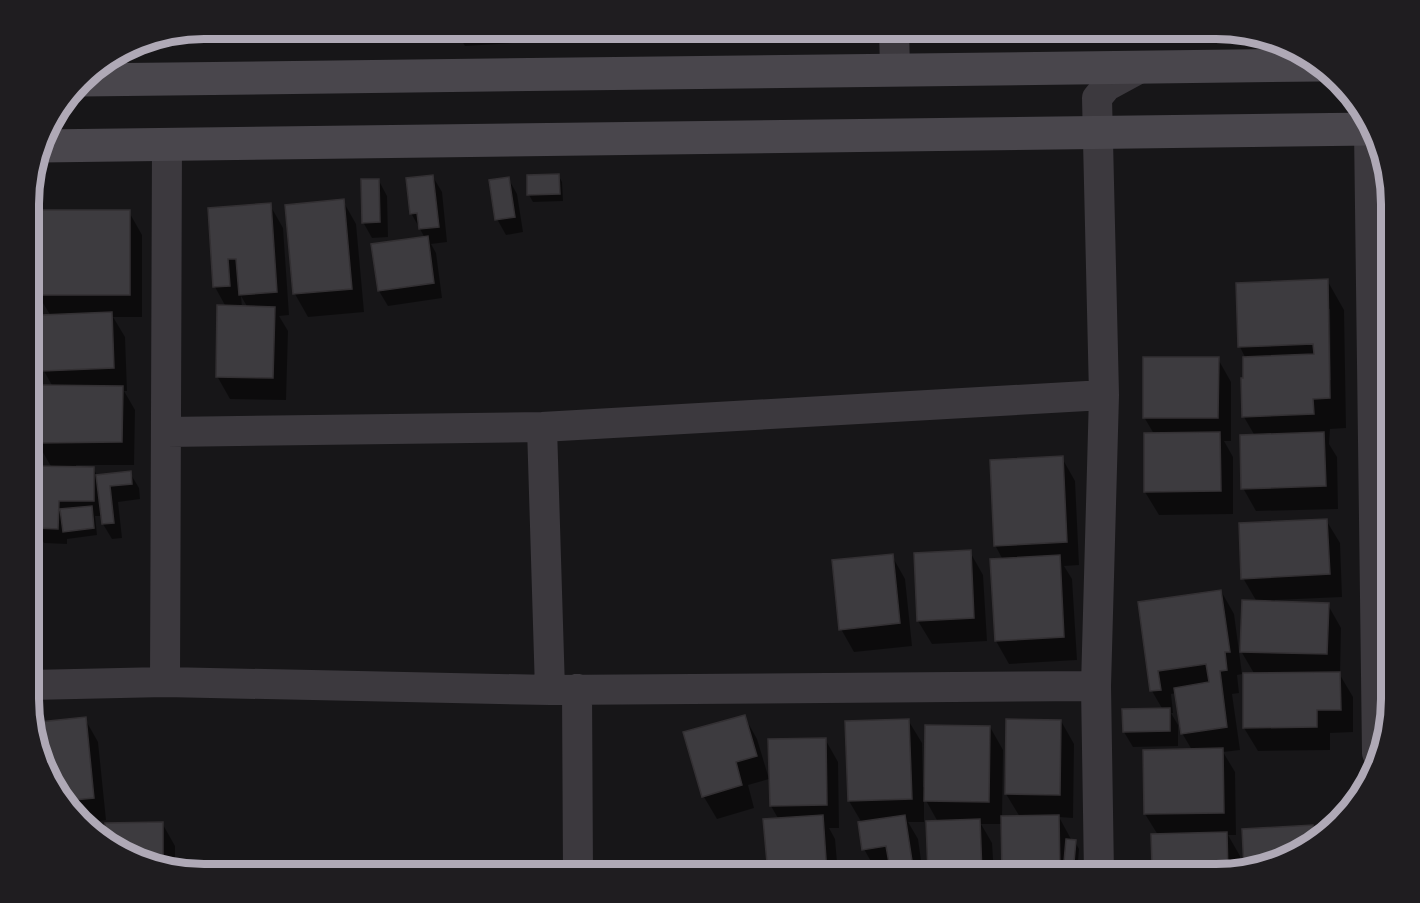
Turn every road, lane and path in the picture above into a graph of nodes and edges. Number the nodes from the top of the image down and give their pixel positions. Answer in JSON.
{"nodes":[{"id":1,"x":894,"y":39,"type":"edge"},
{"id":2,"x":1305,"y":65,"type":"edge"},
{"id":3,"x":1142,"y":67,"type":"junction"},
{"id":4,"x":895,"y":69,"type":"junction"},
{"id":5,"x":100,"y":76,"type":"edge"},
{"id":6,"x":1362,"y":129,"type":"edge"},
{"id":7,"x":1098,"y":132,"type":"junction"},
{"id":8,"x":167,"y":144,"type":"junction"},
{"id":9,"x":50,"y":146,"type":"edge"},
{"id":10,"x":1370,"y":147,"type":"edge"},
{"id":11,"x":1104,"y":395,"type":"junction"},
{"id":12,"x":542,"y":427,"type":"junction"},
{"id":13,"x":167,"y":432,"type":"junction"},
{"id":14,"x":165,"y":682,"type":"junction"},
{"id":15,"x":39,"y":685,"type":"edge"},
{"id":16,"x":1096,"y":686,"type":"junction"},
{"id":17,"x":564,"y":690,"type":"junction"},
{"id":18,"x":1377,"y":735,"type":"edge"},
{"id":19,"x":577,"y":864,"type":"edge"},
{"id":20,"x":1100,"y":864,"type":"edge"}],
"edges":[{"from":1,"to":4,"type":"street"},
{"from":2,"to":3,"type":"street"},
{"from":3,"to":4,"type":"street"},
{"from":3,"to":7,"type":"street"},
{"from":4,"to":5,"type":"street"},
{"from":6,"to":7,"type":"street"},
{"from":7,"to":8,"type":"street"},
{"from":7,"to":11,"type":"street"},
{"from":8,"to":9,"type":"street"},
{"from":8,"to":13,"type":"street"},
{"from":10,"to":18,"type":"street"},
{"from":11,"to":12,"type":"street"},
{"from":11,"to":16,"type":"street"},
{"from":12,"to":13,"type":"street"},
{"from":12,"to":17,"type":"street"},
{"from":13,"to":14,"type":"street"},
{"from":14,"to":15,"type":"street"},
{"from":14,"to":17,"type":"street"},
{"from":16,"to":17,"type":"street"},
{"from":16,"to":20,"type":"street"},
{"from":17,"to":19,"type":"street"}]}
